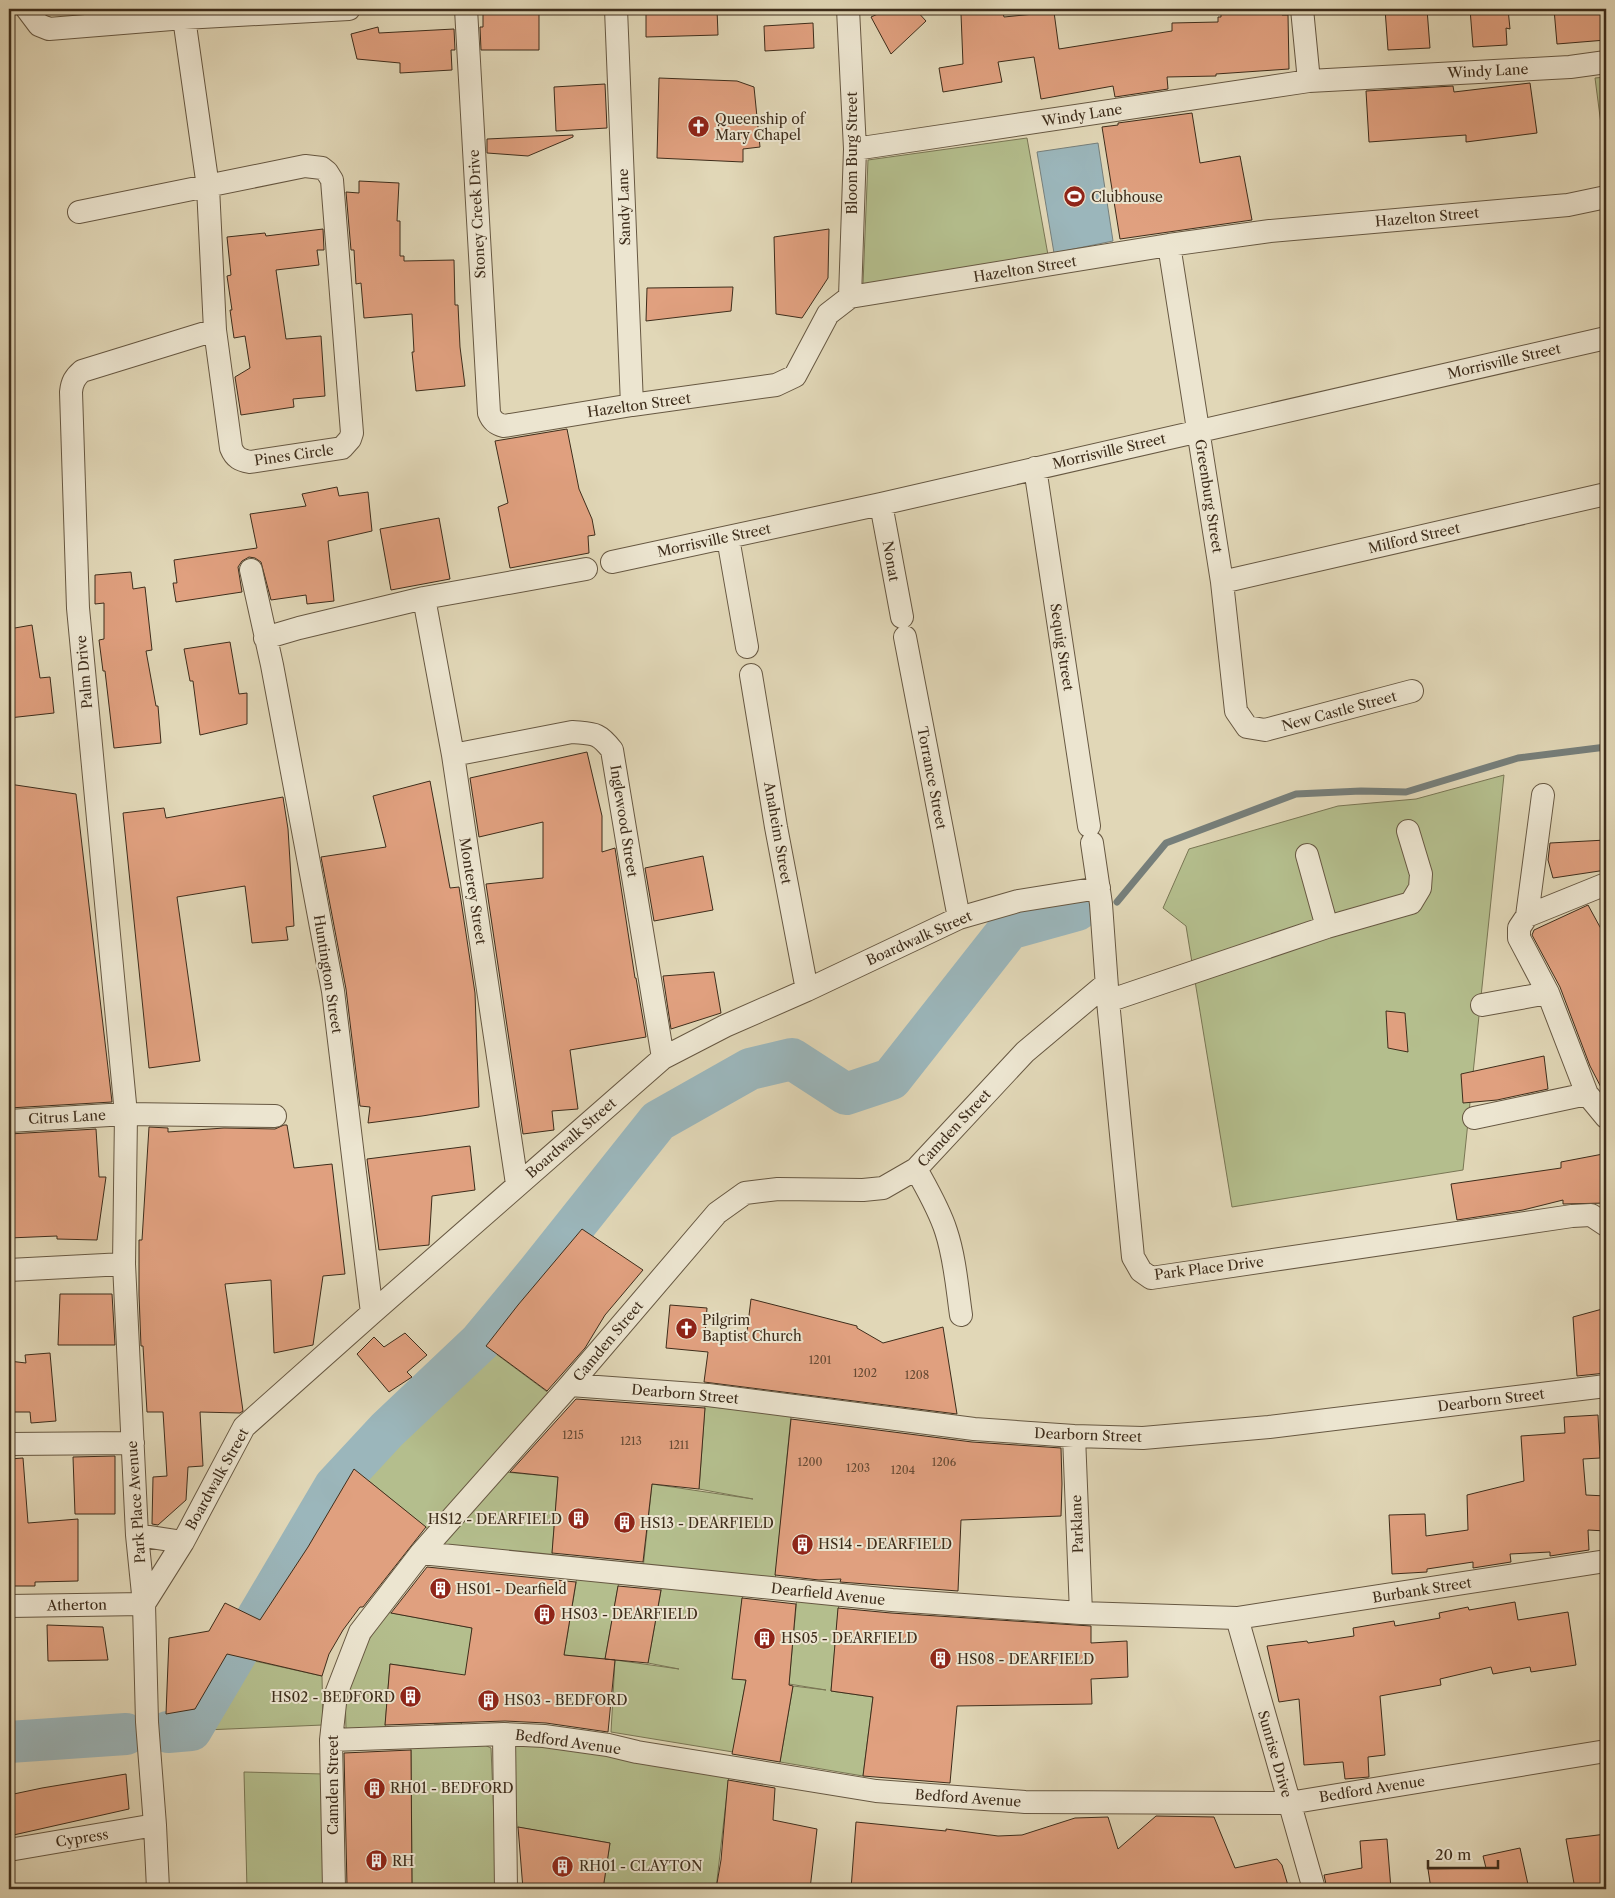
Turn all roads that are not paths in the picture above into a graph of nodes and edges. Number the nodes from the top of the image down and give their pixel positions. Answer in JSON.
{"nodes":[{"id":1,"x":27,"y":9,"type":"edge"},
{"id":2,"x":349,"y":9,"type":"edge"},
{"id":3,"x":466,"y":9,"type":"edge"},
{"id":4,"x":616,"y":9,"type":"edge"},
{"id":5,"x":848,"y":9,"type":"edge"},
{"id":6,"x":1302,"y":9,"type":"edge"},
{"id":7,"x":184,"y":18,"type":"junction"},
{"id":8,"x":1606,"y":62,"type":"edge"},
{"id":9,"x":1309,"y":81,"type":"junction"},
{"id":10,"x":855,"y":149,"type":"junction"},
{"id":11,"x":208,"y":187,"type":"junction"},
{"id":12,"x":1606,"y":197,"type":"edge"},
{"id":13,"x":79,"y":212,"type":"dead end"},
{"id":14,"x":1169,"y":245,"type":"junction"},
{"id":15,"x":850,"y":297,"type":"junction"},
{"id":16,"x":215,"y":330,"type":"junction"},
{"id":17,"x":1606,"y":338,"type":"edge"},
{"id":18,"x":632,"y":405,"type":"junction"},
{"id":19,"x":491,"y":420,"type":"joint"},
{"id":20,"x":1199,"y":430,"type":"junction"},
{"id":21,"x":1035,"y":468,"type":"junction"},
{"id":22,"x":1606,"y":494,"type":"edge"},
{"id":23,"x":881,"y":504,"type":"junction"},
{"id":24,"x":728,"y":538,"type":"junction"},
{"id":25,"x":612,"y":562,"type":"dead end"},
{"id":26,"x":586,"y":569,"type":"dead end"},
{"id":27,"x":251,"y":570,"type":"dead end"},
{"id":28,"x":1222,"y":582,"type":"junction"},
{"id":29,"x":424,"y":598,"type":"junction"},
{"id":30,"x":904,"y":627,"type":"joint"},
{"id":31,"x":265,"y":638,"type":"junction"},
{"id":32,"x":746,"y":647,"type":"dead end"},
{"id":33,"x":751,"y":676,"type":"dead end"},
{"id":34,"x":1412,"y":691,"type":"dead end"},
{"id":35,"x":1265,"y":730,"type":"joint"},
{"id":36,"x":453,"y":754,"type":"junction"},
{"id":37,"x":1543,"y":795,"type":"dead end"},
{"id":38,"x":1408,"y":831,"type":"dead end"},
{"id":39,"x":1308,"y":855,"type":"dead end"},
{"id":40,"x":1606,"y":884,"type":"edge"},
{"id":41,"x":1099,"y":888,"type":"junction"},
{"id":42,"x":1527,"y":916,"type":"junction"},
{"id":43,"x":958,"y":918,"type":"junction"},
{"id":44,"x":1327,"y":927,"type":"junction"},
{"id":45,"x":807,"y":990,"type":"junction"},
{"id":46,"x":1107,"y":992,"type":"junction"},
{"id":47,"x":1548,"y":993,"type":"junction"},
{"id":48,"x":1482,"y":1005,"type":"dead end"},
{"id":49,"x":663,"y":1058,"type":"junction"},
{"id":50,"x":1587,"y":1094,"type":"junction"},
{"id":51,"x":126,"y":1114,"type":"junction"},
{"id":52,"x":276,"y":1116,"type":"dead end"},
{"id":53,"x":1606,"y":1117,"type":"edge"},
{"id":54,"x":1474,"y":1118,"type":"dead end"},
{"id":55,"x":9,"y":1121,"type":"edge"},
{"id":56,"x":916,"y":1169,"type":"junction"},
{"id":57,"x":517,"y":1184,"type":"junction"},
{"id":58,"x":1606,"y":1226,"type":"edge"},
{"id":59,"x":124,"y":1264,"type":"junction"},
{"id":60,"x":9,"y":1270,"type":"edge"},
{"id":61,"x":372,"y":1313,"type":"junction"},
{"id":62,"x":961,"y":1314,"type":"dead end"},
{"id":63,"x":570,"y":1385,"type":"junction"},
{"id":64,"x":1606,"y":1386,"type":"edge"},
{"id":65,"x":1074,"y":1436,"type":"junction"},
{"id":66,"x":132,"y":1443,"type":"junction"},
{"id":67,"x":9,"y":1444,"type":"edge"},
{"id":68,"x":137,"y":1535,"type":"junction"},
{"id":69,"x":183,"y":1542,"type":"junction"},
{"id":70,"x":421,"y":1553,"type":"junction"},
{"id":71,"x":1606,"y":1561,"type":"edge"},
{"id":72,"x":144,"y":1604,"type":"junction"},
{"id":73,"x":9,"y":1606,"type":"edge"},
{"id":74,"x":1081,"y":1613,"type":"junction"},
{"id":75,"x":1237,"y":1618,"type":"junction"},
{"id":76,"x":504,"y":1734,"type":"junction"},
{"id":77,"x":331,"y":1740,"type":"junction"},
{"id":78,"x":1606,"y":1751,"type":"edge"},
{"id":79,"x":1289,"y":1803,"type":"junction"},
{"id":80,"x":155,"y":1826,"type":"junction"},
{"id":81,"x":9,"y":1850,"type":"edge"},
{"id":82,"x":158,"y":1889,"type":"edge"},
{"id":83,"x":334,"y":1889,"type":"edge"},
{"id":84,"x":506,"y":1889,"type":"edge"},
{"id":85,"x":1314,"y":1889,"type":"edge"}],
"edges":[{"from":1,"to":7,"type":"street"},
{"from":2,"to":7,"type":"street"},
{"from":3,"to":19,"type":"street","name":"Stoney Creek Drive"},
{"from":4,"to":18,"type":"street","name":"Sandy Lane"},
{"from":5,"to":10,"type":"street","name":"Bloom Burg Street"},
{"from":6,"to":9,"type":"street"},
{"from":7,"to":11,"type":"street","name":"Pines Circle"},
{"from":8,"to":9,"type":"street","name":"Windy Lane"},
{"from":9,"to":10,"type":"street","name":"Windy Lane"},
{"from":10,"to":15,"type":"street","name":"Bloom Burg Street"},
{"from":11,"to":13,"type":"street","name":"Pines Circle"},
{"from":11,"to":16,"type":"street","name":"Pines Circle"},
{"from":11,"to":16,"type":"street","name":"Pines Circle"},
{"from":12,"to":14,"type":"street","name":"Hazelton Street"},
{"from":14,"to":15,"type":"street","name":"Hazelton Street"},
{"from":14,"to":20,"type":"street","name":"Greenburg Street"},
{"from":15,"to":18,"type":"street","name":"Hazelton Street"},
{"from":16,"to":51,"type":"street","name":"Palm Drive"},
{"from":17,"to":20,"type":"street","name":"Morrisville Street"},
{"from":18,"to":19,"type":"street","name":"Hazelton Street"},
{"from":20,"to":21,"type":"street","name":"Morrisville Street"},
{"from":20,"to":28,"type":"street","name":"Greenburg Street"},
{"from":21,"to":23,"type":"street","name":"Morrisville Street"},
{"from":21,"to":41,"type":"street","name":"Sequig Street"},
{"from":22,"to":28,"type":"street","name":"Milford Street"},
{"from":23,"to":24,"type":"street","name":"Morrisville Street"},
{"from":23,"to":30,"type":"street","name":"Nonat"},
{"from":24,"to":25,"type":"street","name":"Morrisville Street"},
{"from":24,"to":32,"type":"street"},
{"from":26,"to":29,"type":"street"},
{"from":27,"to":31,"type":"street","name":"Huntington Street"},
{"from":28,"to":35,"type":"street","name":"Greenburg Street"},
{"from":29,"to":31,"type":"street"},
{"from":29,"to":36,"type":"street","name":"Monterey Street"},
{"from":30,"to":43,"type":"street","name":"Torrance Street"},
{"from":31,"to":61,"type":"street","name":"Huntington Street"},
{"from":33,"to":45,"type":"street","name":"Anaheim Street"},
{"from":34,"to":35,"type":"street","name":"New Castle Street"},
{"from":36,"to":49,"type":"street","name":"Inglewood Street"},
{"from":36,"to":57,"type":"street","name":"Monterey Street"},
{"from":37,"to":42,"type":"street"},
{"from":38,"to":44,"type":"street"},
{"from":39,"to":44,"type":"street"},
{"from":40,"to":42,"type":"street"},
{"from":41,"to":43,"type":"street","name":"Boardwalk Street"},
{"from":41,"to":46,"type":"street","name":"Park Place Drive"},
{"from":42,"to":47,"type":"street"},
{"from":43,"to":45,"type":"street","name":"Boardwalk Street"},
{"from":44,"to":46,"type":"street"},
{"from":45,"to":49,"type":"street","name":"Boardwalk Street"},
{"from":46,"to":56,"type":"street","name":"Camden Street"},
{"from":46,"to":58,"type":"street","name":"Park Place Drive"},
{"from":47,"to":48,"type":"street"},
{"from":47,"to":50,"type":"street"},
{"from":49,"to":57,"type":"street","name":"Boardwalk Street"},
{"from":50,"to":53,"type":"street"},
{"from":50,"to":54,"type":"street"},
{"from":51,"to":52,"type":"street","name":"Citrus Lane"},
{"from":51,"to":55,"type":"street","name":"Citrus Lane"},
{"from":51,"to":59,"type":"street","name":"Park Place Avenue"},
{"from":56,"to":62,"type":"street"},
{"from":56,"to":63,"type":"street","name":"Camden Street"},
{"from":57,"to":61,"type":"street","name":"Boardwalk Street"},
{"from":59,"to":60,"type":"street"},
{"from":59,"to":66,"type":"street","name":"Park Place Avenue"},
{"from":61,"to":69,"type":"street","name":"Boardwalk Street"},
{"from":63,"to":65,"type":"street","name":"Dearborn Street"},
{"from":63,"to":70,"type":"street","name":"Camden Street"},
{"from":64,"to":65,"type":"street","name":"Dearborn Street"},
{"from":65,"to":74,"type":"street","name":"Parklane"},
{"from":66,"to":67,"type":"street"},
{"from":66,"to":68,"type":"street","name":"Park Place Avenue"},
{"from":68,"to":69,"type":"street"},
{"from":68,"to":72,"type":"street","name":"Park Place Avenue"},
{"from":69,"to":72,"type":"street","name":"Boardwalk Street"},
{"from":70,"to":74,"type":"street","name":"Dearfield Avenue"},
{"from":70,"to":77,"type":"street","name":"Camden Street"},
{"from":71,"to":75,"type":"street","name":"Burbank Street"},
{"from":72,"to":73,"type":"street","name":"Atherton"},
{"from":72,"to":80,"type":"street","name":"Park Place Avenue"},
{"from":74,"to":75,"type":"street","name":"Dearfield Avenue"},
{"from":75,"to":79,"type":"street","name":"Sunrise Drive"},
{"from":76,"to":77,"type":"street","name":"Bedford Avenue"},
{"from":76,"to":79,"type":"street","name":"Bedford Avenue"},
{"from":76,"to":84,"type":"street"},
{"from":77,"to":83,"type":"street","name":"Camden Street"},
{"from":78,"to":79,"type":"street","name":"Bedford Avenue"},
{"from":79,"to":85,"type":"street","name":"Sunrise Drive"},
{"from":80,"to":81,"type":"street","name":"Cypress"},
{"from":80,"to":82,"type":"street","name":"Park Place Avenue"}]}
